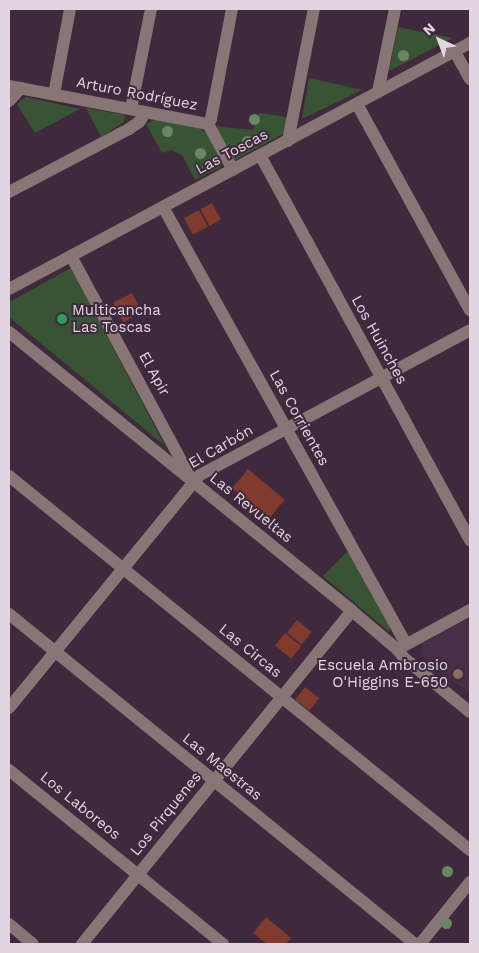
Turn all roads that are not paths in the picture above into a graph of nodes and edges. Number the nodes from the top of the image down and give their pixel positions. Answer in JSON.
{"nodes":[{"id":1,"x":70,"y":9,"type":"edge"},
{"id":2,"x":151,"y":9,"type":"edge"},
{"id":3,"x":232,"y":9,"type":"edge"},
{"id":4,"x":314,"y":9,"type":"edge"},
{"id":5,"x":395,"y":9,"type":"edge"},
{"id":6,"x":470,"y":43,"type":"edge"},
{"id":7,"x":455,"y":52,"type":"junction"},
{"id":8,"x":470,"y":79,"type":"edge"},
{"id":9,"x":15,"y":87,"type":"edge"},
{"id":10,"x":378,"y":92,"type":"junction"},
{"id":11,"x":54,"y":94,"type":"junction"},
{"id":12,"x":9,"y":100,"type":"edge"},
{"id":13,"x":357,"y":104,"type":"junction"},
{"id":14,"x":131,"y":109,"type":"junction"},
{"id":15,"x":146,"y":112,"type":"junction"},
{"id":16,"x":208,"y":124,"type":"junction"},
{"id":17,"x":288,"y":140,"type":"junction"},
{"id":18,"x":260,"y":155,"type":"junction"},
{"id":19,"x":233,"y":170,"type":"junction"},
{"id":20,"x":9,"y":192,"type":"edge"},
{"id":21,"x":163,"y":207,"type":"junction"},
{"id":22,"x":71,"y":256,"type":"junction"},
{"id":23,"x":9,"y":289,"type":"edge"},
{"id":24,"x":470,"y":310,"type":"edge"},
{"id":25,"x":470,"y":330,"type":"edge"},
{"id":26,"x":9,"y":332,"type":"edge"},
{"id":27,"x":381,"y":377,"type":"junction"},
{"id":28,"x":286,"y":428,"type":"junction"},
{"id":29,"x":9,"y":476,"type":"edge"},
{"id":30,"x":192,"y":482,"type":"junction"},
{"id":31,"x":470,"y":540,"type":"edge"},
{"id":32,"x":122,"y":568,"type":"junction"},
{"id":33,"x":470,"y":610,"type":"edge"},
{"id":34,"x":352,"y":611,"type":"junction"},
{"id":35,"x":9,"y":614,"type":"edge"},
{"id":36,"x":401,"y":647,"type":"junction"},
{"id":37,"x":55,"y":652,"type":"junction"},
{"id":38,"x":282,"y":697,"type":"junction"},
{"id":39,"x":9,"y":708,"type":"edge"},
{"id":40,"x":470,"y":712,"type":"edge"},
{"id":41,"x":9,"y":770,"type":"edge"},
{"id":42,"x":214,"y":781,"type":"junction"},
{"id":43,"x":470,"y":850,"type":"edge"},
{"id":44,"x":138,"y":875,"type":"junction"},
{"id":45,"x":470,"y":882,"type":"edge"},
{"id":46,"x":9,"y":924,"type":"edge"},
{"id":47,"x":33,"y":944,"type":"edge"},
{"id":48,"x":82,"y":944,"type":"edge"},
{"id":49,"x":223,"y":944,"type":"edge"},
{"id":50,"x":415,"y":944,"type":"edge"},
{"id":51,"x":420,"y":944,"type":"edge"}],
"edges":[{"from":1,"to":11,"type":"street"},
{"from":2,"to":14,"type":"street"},
{"from":3,"to":16,"type":"street"},
{"from":4,"to":17,"type":"street"},
{"from":5,"to":10,"type":"street"},
{"from":6,"to":7,"type":"street","name":"Las Toscas"},
{"from":7,"to":8,"type":"street"},
{"from":7,"to":10,"type":"street","name":"Las Toscas"},
{"from":9,"to":11,"type":"street","name":"Arturo Rodríguez"},
{"from":9,"to":12,"type":"street"},
{"from":10,"to":13,"type":"street","name":"Las Toscas"},
{"from":11,"to":14,"type":"street","name":"Arturo Rodríguez"},
{"from":13,"to":17,"type":"street","name":"Las Toscas"},
{"from":13,"to":24,"type":"street"},
{"from":14,"to":15,"type":"street","name":"Arturo Rodríguez"},
{"from":15,"to":16,"type":"street","name":"Arturo Rodríguez"},
{"from":15,"to":20,"type":"street"},
{"from":16,"to":19,"type":"street","name":"Arturo Rodríguez"},
{"from":17,"to":18,"type":"street","name":"Las Toscas"},
{"from":18,"to":19,"type":"street","name":"Las Toscas"},
{"from":18,"to":27,"type":"street","name":"Los Huinches"},
{"from":19,"to":21,"type":"street","name":"Las Toscas"},
{"from":21,"to":22,"type":"street","name":"Las Toscas"},
{"from":21,"to":28,"type":"street","name":"Las Corrientes"},
{"from":22,"to":23,"type":"street","name":"Las Toscas"},
{"from":22,"to":30,"type":"street","name":"El Apir"},
{"from":25,"to":27,"type":"street","name":"El Carbón"},
{"from":26,"to":30,"type":"street","name":"Las Revueltas"},
{"from":27,"to":28,"type":"street","name":"El Carbón"},
{"from":27,"to":31,"type":"street","name":"Los Huinches"},
{"from":28,"to":30,"type":"street","name":"El Carbón"},
{"from":28,"to":36,"type":"street","name":"Las Corrientes"},
{"from":29,"to":32,"type":"street","name":"Las Circas"},
{"from":30,"to":32,"type":"street","name":"El Carbón"},
{"from":30,"to":34,"type":"street","name":"Las Revueltas"},
{"from":32,"to":37,"type":"street","name":"El Carbón"},
{"from":32,"to":38,"type":"street","name":"Las Circas"},
{"from":33,"to":36,"type":"street"},
{"from":34,"to":36,"type":"street","name":"Las Revueltas"},
{"from":34,"to":38,"type":"street","name":"Los Pirquenes"},
{"from":35,"to":37,"type":"street","name":"Las Maestras"},
{"from":36,"to":40,"type":"street","name":"Las Revueltas"},
{"from":37,"to":39,"type":"street","name":"El Carbón"},
{"from":37,"to":42,"type":"street","name":"Las Maestras"},
{"from":38,"to":42,"type":"street","name":"Los Pirquenes"},
{"from":38,"to":43,"type":"street","name":"Las Circas"},
{"from":41,"to":44,"type":"street","name":"Los Laboreos"},
{"from":42,"to":44,"type":"street","name":"Los Pirquenes"},
{"from":42,"to":50,"type":"street","name":"Las Maestras"},
{"from":44,"to":48,"type":"street","name":"Los Pirquenes"},
{"from":44,"to":49,"type":"street","name":"Los Laboreos"},
{"from":45,"to":51,"type":"street"},
{"from":46,"to":47,"type":"street"}]}
